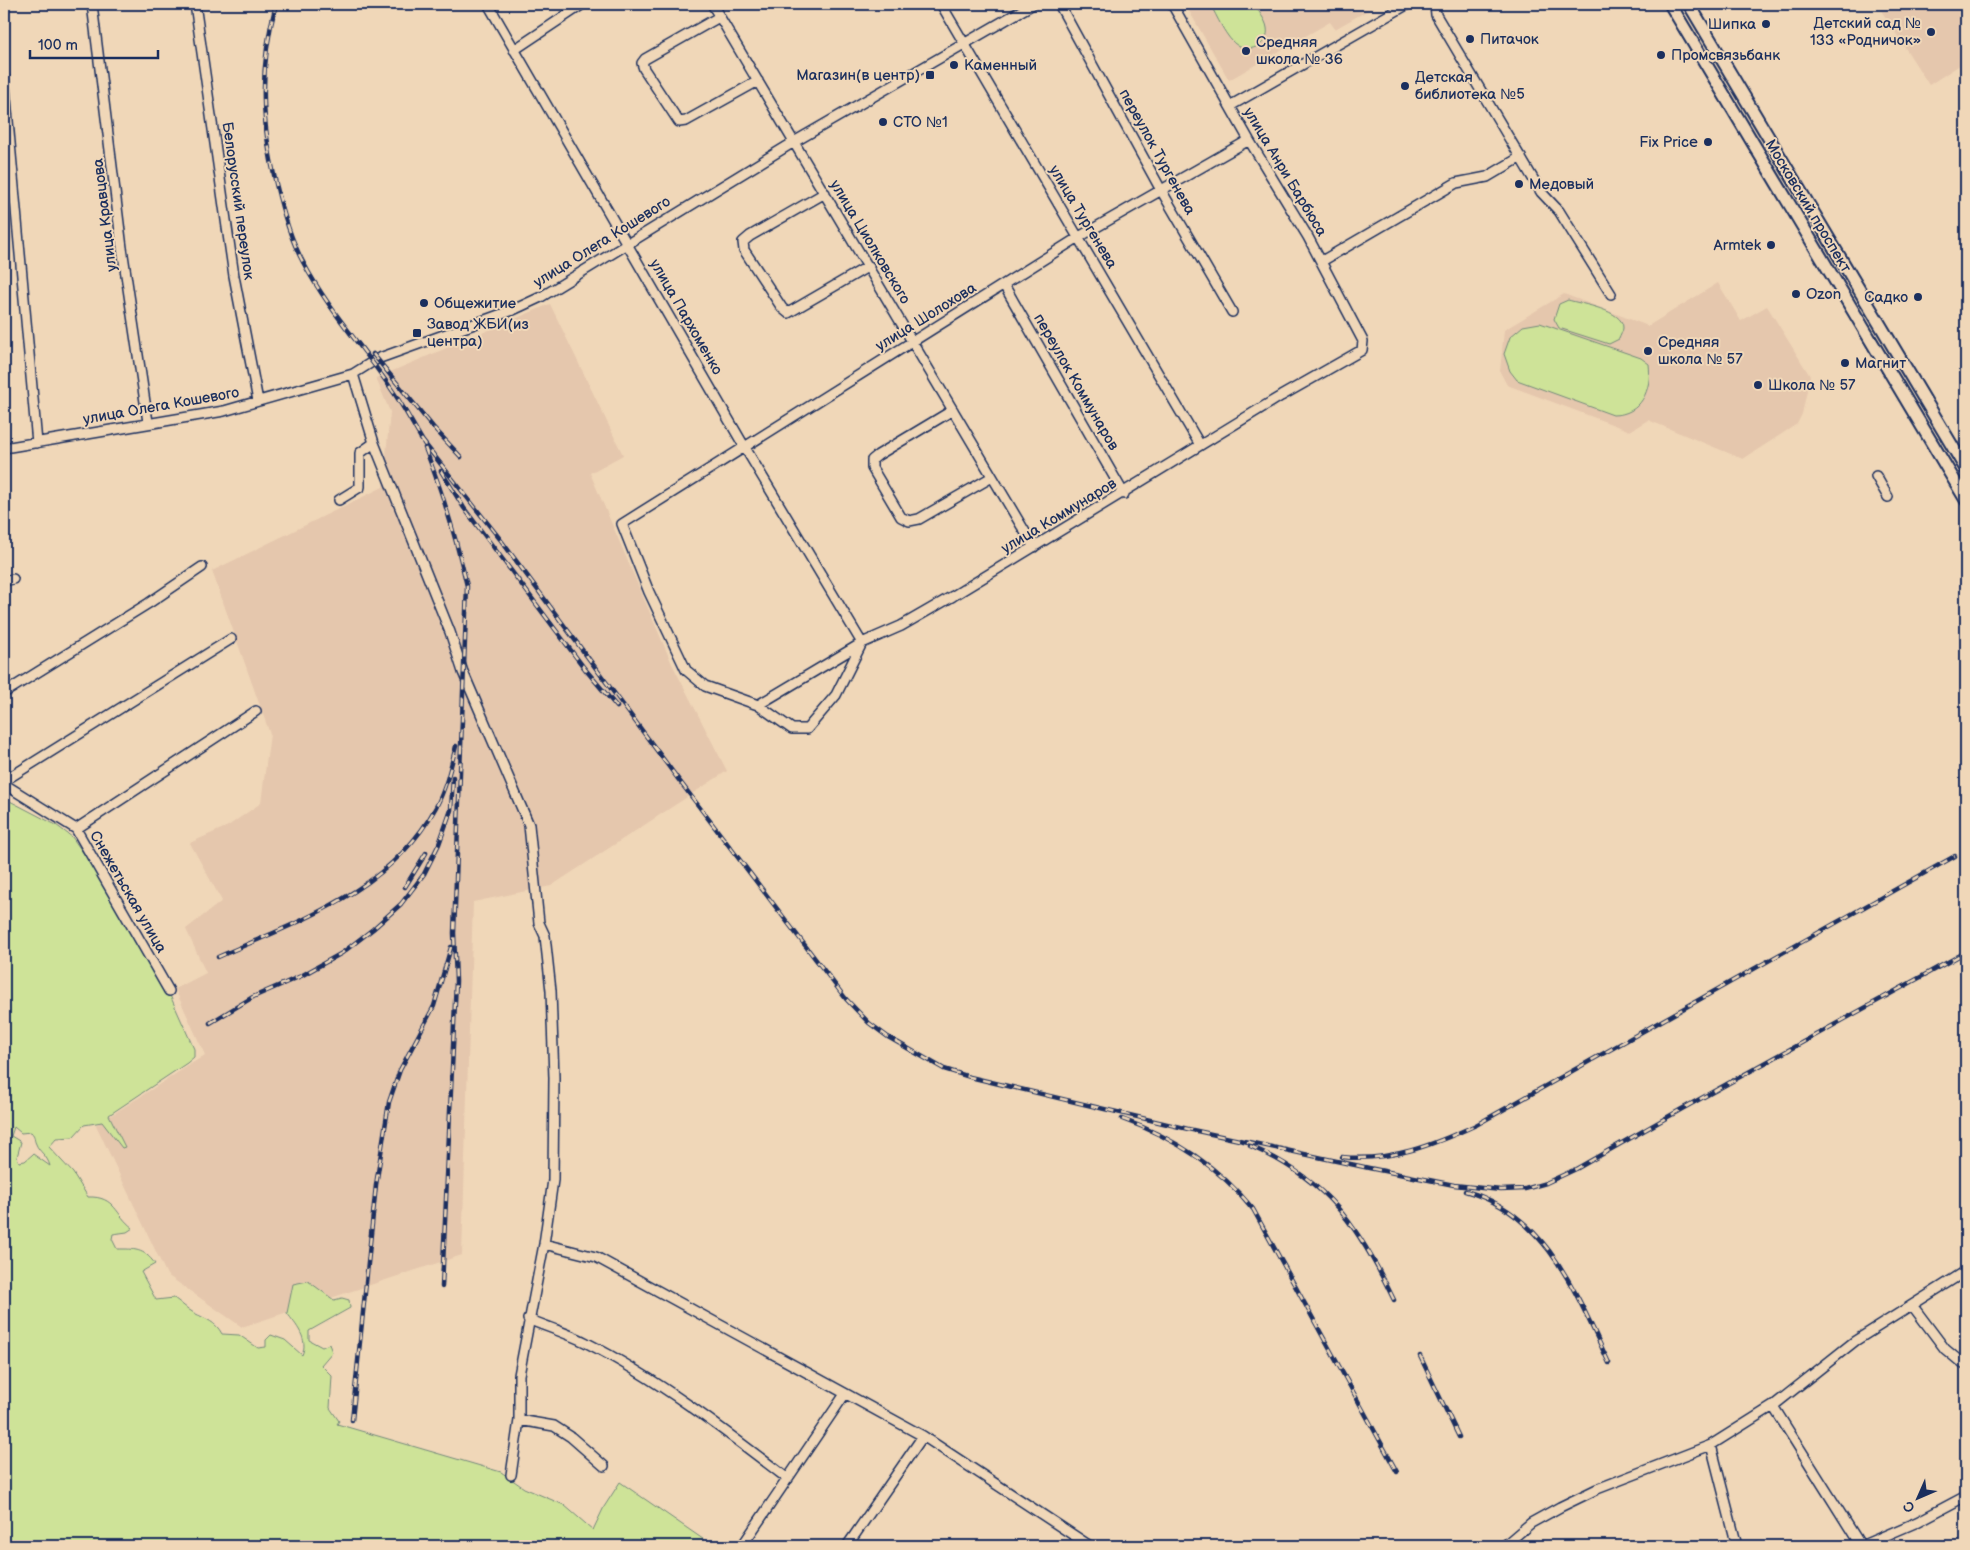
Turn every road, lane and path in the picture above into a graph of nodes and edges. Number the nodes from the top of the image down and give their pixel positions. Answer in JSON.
{"nodes":[{"id":1,"x":92,"y":4,"type":"edge"},
{"id":2,"x":195,"y":4,"type":"edge"},
{"id":3,"x":488,"y":4,"type":"edge"},
{"id":4,"x":583,"y":4,"type":"edge"},
{"id":5,"x":712,"y":4,"type":"edge"},
{"id":6,"x":941,"y":4,"type":"edge"},
{"id":7,"x":1033,"y":4,"type":"edge"},
{"id":8,"x":1059,"y":4,"type":"edge"},
{"id":9,"x":1172,"y":4,"type":"edge"},
{"id":10,"x":1408,"y":4,"type":"edge"},
{"id":11,"x":1435,"y":4,"type":"edge"},
{"id":12,"x":1670,"y":4,"type":"edge"},
{"id":13,"x":1689,"y":4,"type":"edge"},
{"id":14,"x":719,"y":16,"type":"junction"},
{"id":15,"x":964,"y":45,"type":"junction"},
{"id":16,"x":514,"y":50,"type":"junction"},
{"id":17,"x":4,"y":76,"type":"edge"},
{"id":18,"x":758,"y":81,"type":"junction"},
{"id":19,"x":1230,"y":106,"type":"junction"},
{"id":20,"x":1249,"y":140,"type":"junction"},
{"id":21,"x":794,"y":142,"type":"junction"},
{"id":22,"x":1521,"y":157,"type":"junction"},
{"id":23,"x":1161,"y":190,"type":"junction"},
{"id":24,"x":825,"y":193,"type":"junction"},
{"id":25,"x":1079,"y":236,"type":"junction"},
{"id":26,"x":627,"y":242,"type":"junction"},
{"id":27,"x":1322,"y":261,"type":"junction"},
{"id":28,"x":868,"y":266,"type":"junction"},
{"id":29,"x":1004,"y":285,"type":"junction"},
{"id":30,"x":1611,"y":294,"type":"dead end"},
{"id":31,"x":1232,"y":312,"type":"dead end"},
{"id":32,"x":913,"y":341,"type":"junction"},
{"id":33,"x":1355,"y":354,"type":"joint"},
{"id":34,"x":353,"y":374,"type":"junction"},
{"id":35,"x":258,"y":401,"type":"junction"},
{"id":36,"x":953,"y":410,"type":"junction"},
{"id":37,"x":148,"y":422,"type":"junction"},
{"id":38,"x":37,"y":443,"type":"junction"},
{"id":39,"x":374,"y":443,"type":"junction"},
{"id":40,"x":1200,"y":445,"type":"junction"},
{"id":41,"x":744,"y":446,"type":"junction"},
{"id":42,"x":4,"y":448,"type":"edge"},
{"id":43,"x":1965,"y":467,"type":"edge"},
{"id":44,"x":1951,"y":474,"type":"junction"},
{"id":45,"x":1876,"y":476,"type":"dead end"},
{"id":46,"x":992,"y":477,"type":"junction"},
{"id":47,"x":1124,"y":494,"type":"junction"},
{"id":48,"x":1888,"y":497,"type":"dead end"},
{"id":49,"x":339,"y":500,"type":"dead end"},
{"id":50,"x":1966,"y":500,"type":"edge"},
{"id":51,"x":1034,"y":547,"type":"junction"},
{"id":52,"x":202,"y":567,"type":"dead end"},
{"id":53,"x":13,"y":579,"type":"dead end"},
{"id":54,"x":4,"y":581,"type":"edge"},
{"id":55,"x":231,"y":639,"type":"dead end"},
{"id":56,"x":862,"y":643,"type":"junction"},
{"id":57,"x":4,"y":693,"type":"edge"},
{"id":58,"x":758,"y":705,"type":"junction"},
{"id":59,"x":256,"y":711,"type":"dead end"},
{"id":60,"x":4,"y":782,"type":"edge"},
{"id":61,"x":76,"y":830,"type":"junction"},
{"id":62,"x":168,"y":991,"type":"dead end"},
{"id":63,"x":544,"y":1244,"type":"junction"},
{"id":64,"x":1966,"y":1271,"type":"edge"},
{"id":65,"x":1912,"y":1305,"type":"junction"},
{"id":66,"x":528,"y":1319,"type":"junction"},
{"id":67,"x":1963,"y":1364,"type":"dead end"},
{"id":68,"x":845,"y":1394,"type":"junction"},
{"id":69,"x":1773,"y":1406,"type":"junction"},
{"id":70,"x":518,"y":1420,"type":"junction"},
{"id":71,"x":923,"y":1436,"type":"junction"},
{"id":72,"x":1711,"y":1446,"type":"junction"},
{"id":73,"x":604,"y":1466,"type":"dead end"},
{"id":74,"x":511,"y":1475,"type":"dead end"},
{"id":75,"x":788,"y":1479,"type":"junction"},
{"id":76,"x":1966,"y":1496,"type":"edge"},
{"id":77,"x":742,"y":1546,"type":"edge"},
{"id":78,"x":847,"y":1546,"type":"edge"},
{"id":79,"x":1090,"y":1546,"type":"edge"},
{"id":80,"x":1504,"y":1546,"type":"edge"},
{"id":81,"x":1737,"y":1546,"type":"edge"}],
"edges":[{"from":1,"to":37,"type":"street","name":"улица Кравцова"},
{"from":2,"to":35,"type":"street","name":"Белорусский переулок"},
{"from":3,"to":16,"type":"street","name":"улица Пархоменко"},
{"from":4,"to":16,"type":"street"},
{"from":5,"to":14,"type":"street","name":"улица Циолковского"},
{"from":6,"to":15,"type":"street","name":"улица Тургенева"},
{"from":7,"to":15,"type":"street","name":"улица Олега Кошевого"},
{"from":8,"to":23,"type":"street","name":"переулок Тургенева"},
{"from":9,"to":19,"type":"street","name":"улица Анри Барбюса"},
{"from":10,"to":19,"type":"street"},
{"from":11,"to":22,"type":"street"},
{"from":12,"to":44,"type":"main road","name":"Московский проспект"},
{"from":13,"to":43,"type":"main road","name":"Московский проспект"},
{"from":14,"to":18,"type":"street","name":"улица Циолковского"},
{"from":14,"to":18,"type":"street"},
{"from":15,"to":21,"type":"street","name":"улица Олега Кошевого"},
{"from":15,"to":25,"type":"street","name":"улица Тургенева"},
{"from":16,"to":26,"type":"street","name":"улица Пархоменко"},
{"from":17,"to":38,"type":"street"},
{"from":18,"to":21,"type":"street","name":"улица Циолковского"},
{"from":19,"to":20,"type":"street","name":"улица Анри Барбюса"},
{"from":20,"to":23,"type":"street","name":"улица Шолохова"},
{"from":20,"to":27,"type":"street","name":"улица Анри Барбюса"},
{"from":21,"to":24,"type":"street","name":"улица Циолковского"},
{"from":21,"to":26,"type":"street","name":"улица Олега Кошевого"},
{"from":22,"to":27,"type":"street"},
{"from":22,"to":30,"type":"street"},
{"from":23,"to":25,"type":"street","name":"улица Шолохова"},
{"from":23,"to":31,"type":"street","name":"переулок Тургенева"},
{"from":24,"to":28,"type":"street","name":"улица Циолковского"},
{"from":24,"to":28,"type":"street"},
{"from":25,"to":29,"type":"street","name":"улица Шолохова"},
{"from":25,"to":40,"type":"street","name":"улица Тургенева"},
{"from":26,"to":34,"type":"street","name":"улица Олега Кошевого"},
{"from":26,"to":41,"type":"street","name":"улица Пархоменко"},
{"from":27,"to":33,"type":"street","name":"улица Анри Барбюса"},
{"from":28,"to":32,"type":"street","name":"улица Циолковского"},
{"from":29,"to":32,"type":"street","name":"улица Шолохова"},
{"from":29,"to":47,"type":"street","name":"переулок Коммунаров"},
{"from":32,"to":36,"type":"street","name":"улица Циолковского"},
{"from":32,"to":41,"type":"street","name":"улица Шолохова"},
{"from":33,"to":40,"type":"street","name":"улица Коммунаров"},
{"from":34,"to":35,"type":"street","name":"улица Олега Кошевого"},
{"from":34,"to":39,"type":"street"},
{"from":35,"to":37,"type":"street","name":"улица Олега Кошевого"},
{"from":36,"to":46,"type":"street","name":"улица Циолковского"},
{"from":36,"to":46,"type":"street"},
{"from":37,"to":38,"type":"street","name":"улица Олега Кошевого"},
{"from":38,"to":42,"type":"street","name":"улица Олега Кошевого"},
{"from":39,"to":49,"type":"street"},
{"from":39,"to":63,"type":"street"},
{"from":40,"to":47,"type":"street","name":"улица Коммунаров"},
{"from":41,"to":56,"type":"street","name":"улица Пархоменко"},
{"from":41,"to":58,"type":"street","name":"улица Шолохова"},
{"from":43,"to":44,"type":"main road"},
{"from":44,"to":50,"type":"main road","name":"Московский проспект"},
{"from":45,"to":48,"type":"street"},
{"from":46,"to":51,"type":"street","name":"улица Циолковского"},
{"from":47,"to":51,"type":"street","name":"улица Коммунаров"},
{"from":51,"to":56,"type":"street","name":"улица Коммунаров"},
{"from":52,"to":57,"type":"street"},
{"from":53,"to":54,"type":"street"},
{"from":55,"to":60,"type":"street","name":"Снежетьская улица"},
{"from":56,"to":58,"type":"street","name":"улица Коммунаров"},
{"from":56,"to":58,"type":"street"},
{"from":59,"to":61,"type":"street"},
{"from":60,"to":61,"type":"street","name":"Снежетьская улица"},
{"from":61,"to":62,"type":"street","name":"Снежетьская улица"},
{"from":63,"to":66,"type":"street"},
{"from":63,"to":68,"type":"street"},
{"from":64,"to":65,"type":"street"},
{"from":65,"to":67,"type":"street"},
{"from":65,"to":69,"type":"street"},
{"from":66,"to":70,"type":"street"},
{"from":66,"to":75,"type":"street"},
{"from":68,"to":71,"type":"street"},
{"from":68,"to":75,"type":"street"},
{"from":69,"to":72,"type":"street"},
{"from":69,"to":76,"type":"street"},
{"from":70,"to":73,"type":"street"},
{"from":70,"to":74,"type":"street"},
{"from":71,"to":78,"type":"street"},
{"from":71,"to":79,"type":"street"},
{"from":72,"to":80,"type":"street"},
{"from":72,"to":81,"type":"street"},
{"from":75,"to":77,"type":"street"}]}
